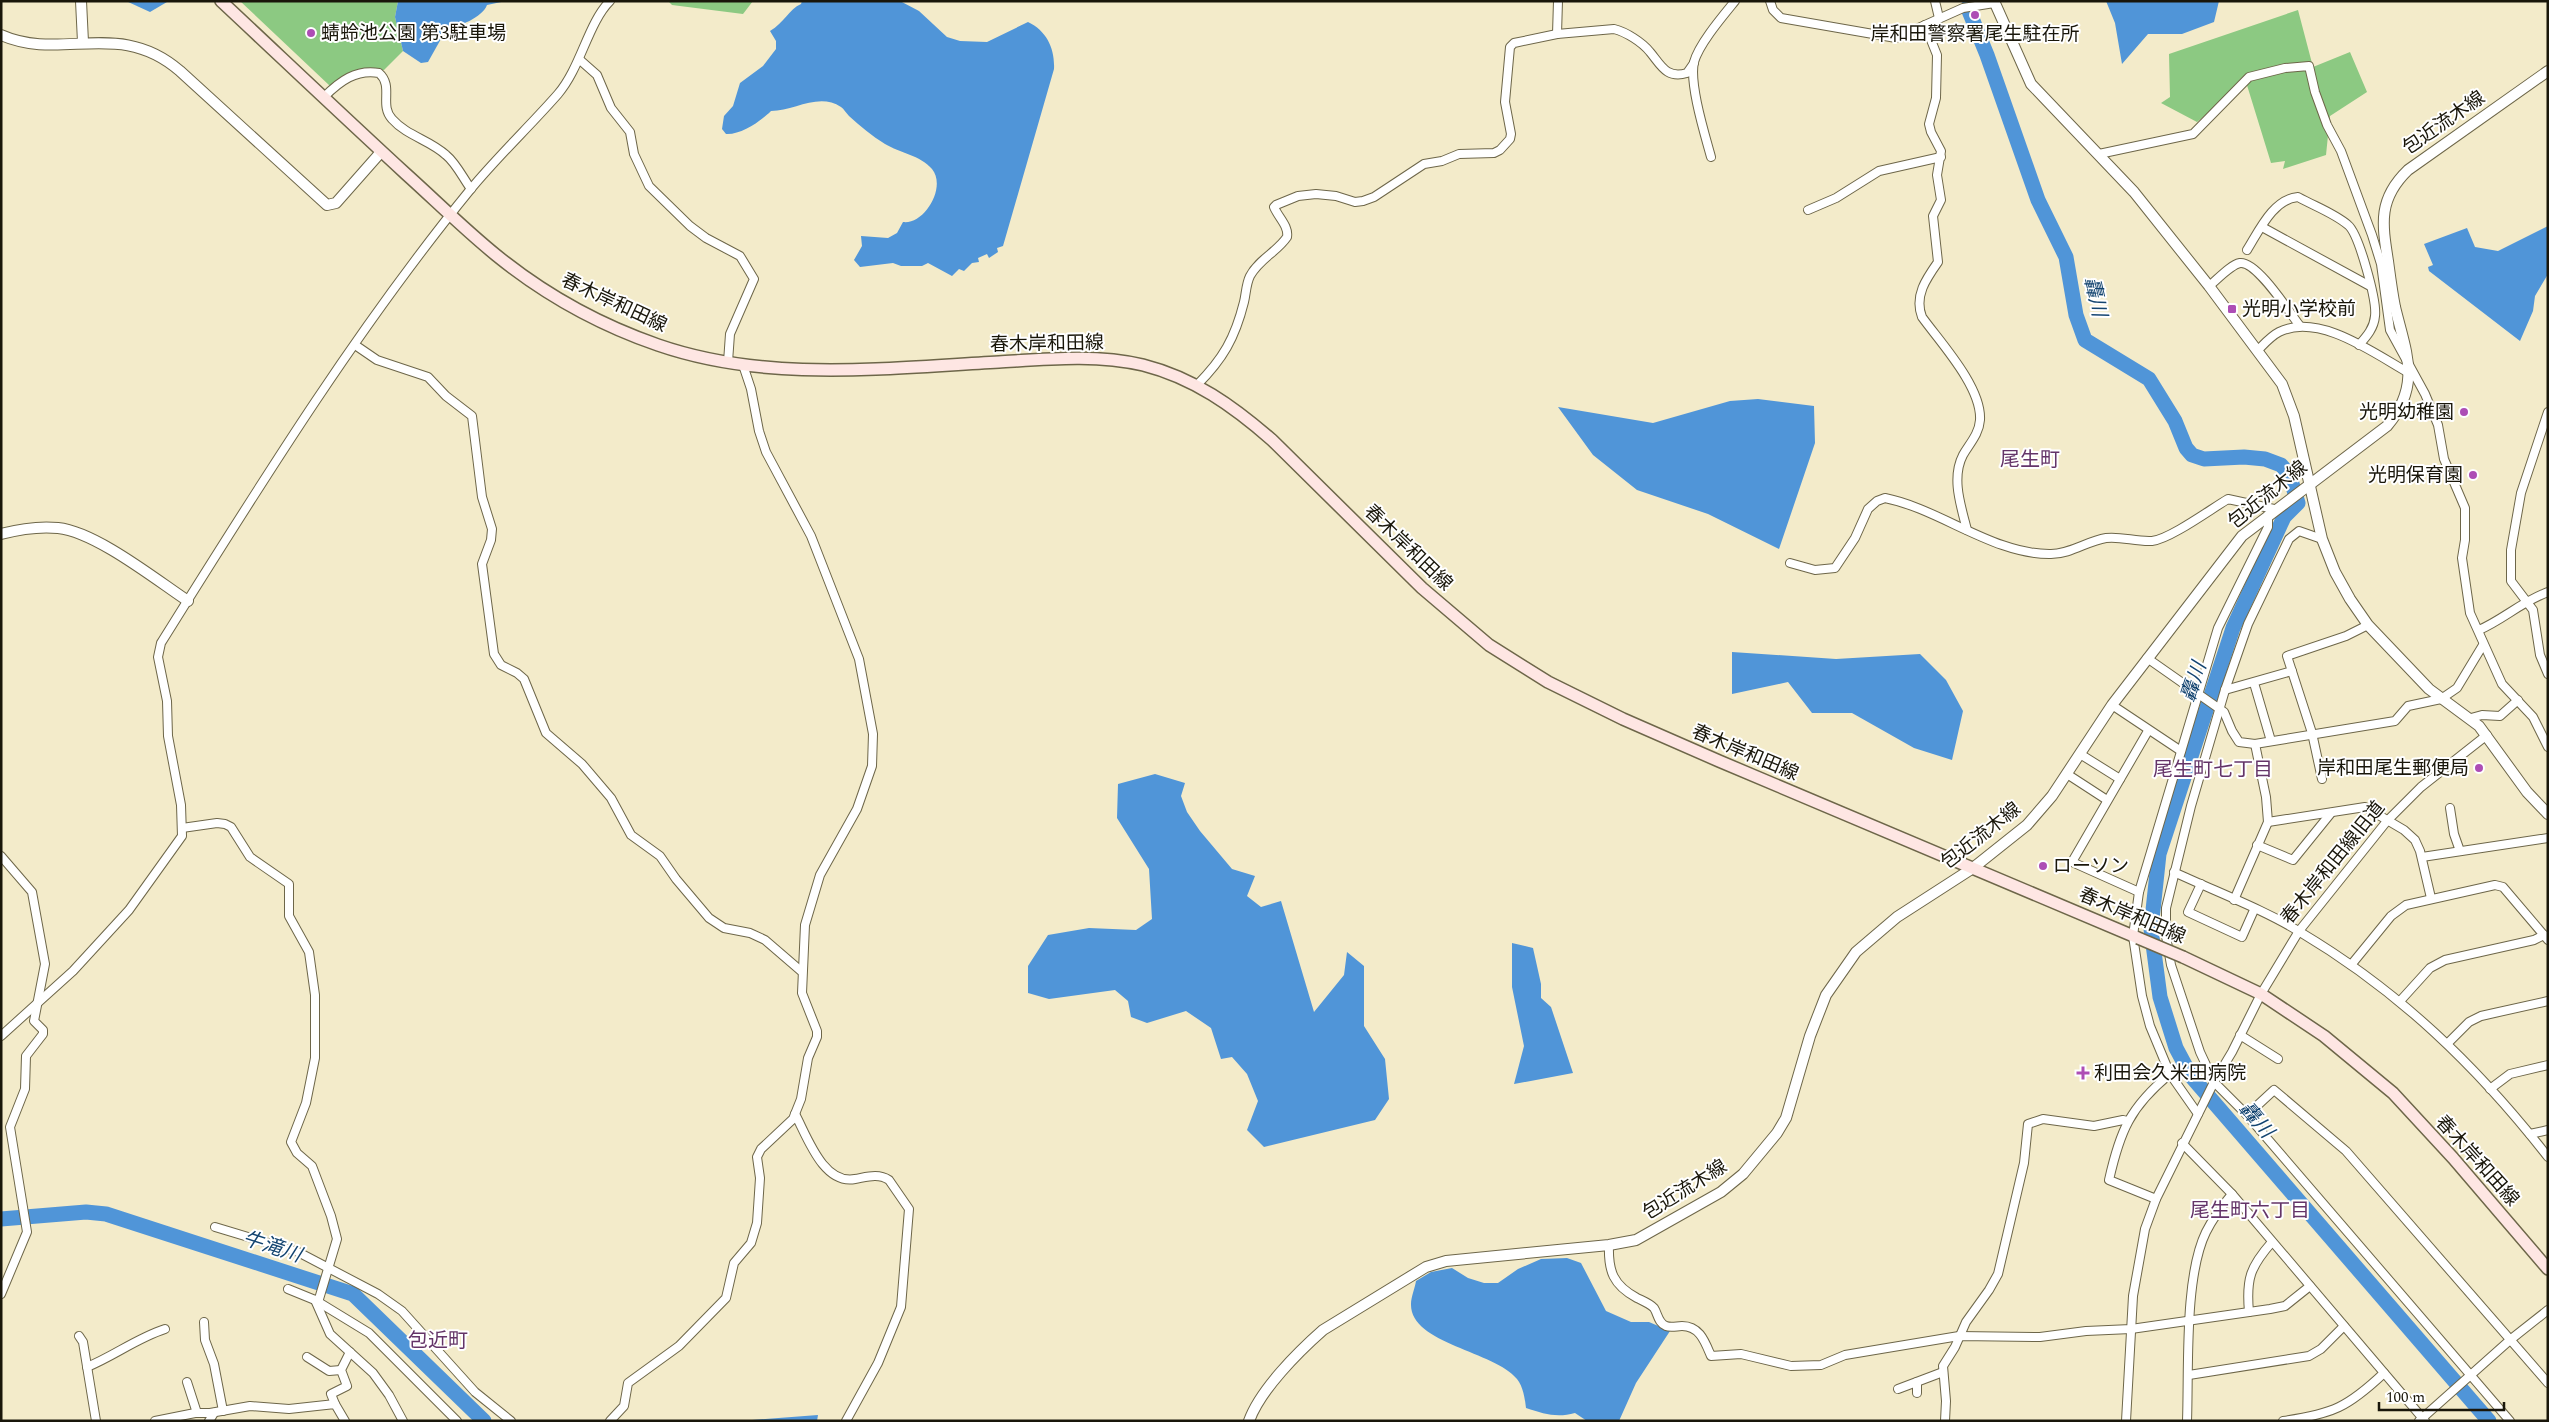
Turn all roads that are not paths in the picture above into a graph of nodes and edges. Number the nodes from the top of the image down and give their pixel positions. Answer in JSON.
{"nodes":[{"id":1,"x":81,"y":1,"type":"edge"},
{"id":2,"x":221,"y":1,"type":"edge"},
{"id":3,"x":610,"y":1,"type":"edge"},
{"id":4,"x":1558,"y":1,"type":"edge"},
{"id":5,"x":1735,"y":1,"type":"edge"},
{"id":6,"x":1770,"y":1,"type":"edge"},
{"id":7,"x":1935,"y":1,"type":"edge"},
{"id":8,"x":1994,"y":2,"type":"edge"},
{"id":9,"x":1939,"y":18,"type":"junction"},
{"id":10,"x":1925,"y":25,"type":"junction"},
{"id":11,"x":1557,"y":34,"type":"junction"},
{"id":12,"x":1,"y":35,"type":"edge"},
{"id":13,"x":83,"y":42,"type":"junction"},
{"id":14,"x":580,"y":60,"type":"junction"},
{"id":15,"x":1694,"y":63,"type":"junction"},
{"id":16,"x":2548,"y":72,"type":"edge"},
{"id":17,"x":324,"y":97,"type":"junction"},
{"id":18,"x":381,"y":152,"type":"junction"},
{"id":19,"x":2099,"y":154,"type":"junction"},
{"id":20,"x":1941,"y":157,"type":"junction"},
{"id":21,"x":1710,"y":158,"type":"dead end"},
{"id":22,"x":471,"y":189,"type":"junction"},
{"id":23,"x":1808,"y":210,"type":"dead end"},
{"id":24,"x":451,"y":215,"type":"junction"},
{"id":25,"x":2262,"y":228,"type":"junction"},
{"id":26,"x":2247,"y":250,"type":"dead end"},
{"id":27,"x":2209,"y":286,"type":"junction"},
{"id":28,"x":2370,"y":286,"type":"junction"},
{"id":29,"x":2300,"y":326,"type":"junction"},
{"id":30,"x":2359,"y":345,"type":"junction"},
{"id":31,"x":358,"y":347,"type":"dead end"},
{"id":32,"x":2258,"y":350,"type":"junction"},
{"id":33,"x":728,"y":362,"type":"junction"},
{"id":34,"x":743,"y":364,"type":"junction"},
{"id":35,"x":2409,"y":370,"type":"junction"},
{"id":36,"x":1196,"y":385,"type":"junction"},
{"id":37,"x":2548,"y":412,"type":"edge"},
{"id":38,"x":2306,"y":486,"type":"junction"},
{"id":39,"x":2272,"y":511,"type":"junction"},
{"id":40,"x":1967,"y":530,"type":"junction"},
{"id":41,"x":1,"y":534,"type":"edge"},
{"id":42,"x":2322,"y":538,"type":"junction"},
{"id":43,"x":1790,"y":563,"type":"dead end"},
{"id":44,"x":2548,"y":592,"type":"edge"},
{"id":45,"x":2527,"y":600,"type":"junction"},
{"id":46,"x":188,"y":601,"type":"junction"},
{"id":47,"x":2368,"y":625,"type":"junction"},
{"id":48,"x":2479,"y":630,"type":"junction"},
{"id":49,"x":2483,"y":645,"type":"junction"},
{"id":50,"x":2147,"y":658,"type":"junction"},
{"id":51,"x":2292,"y":671,"type":"junction"},
{"id":52,"x":2548,"y":674,"type":"edge"},
{"id":53,"x":2254,"y":683,"type":"junction"},
{"id":54,"x":2225,"y":690,"type":"junction"},
{"id":55,"x":2198,"y":693,"type":"junction"},
{"id":56,"x":2442,"y":699,"type":"junction"},
{"id":57,"x":2518,"y":700,"type":"junction"},
{"id":58,"x":2112,"y":705,"type":"junction"},
{"id":59,"x":2219,"y":708,"type":"junction"},
{"id":60,"x":2471,"y":718,"type":"junction"},
{"id":61,"x":2148,"y":731,"type":"junction"},
{"id":62,"x":2312,"y":733,"type":"junction"},
{"id":63,"x":2487,"y":735,"type":"junction"},
{"id":64,"x":2546,"y":735,"type":"edge"},
{"id":65,"x":2271,"y":741,"type":"junction"},
{"id":66,"x":2255,"y":744,"type":"junction"},
{"id":67,"x":2548,"y":747,"type":"edge"},
{"id":68,"x":2181,"y":751,"type":"junction"},
{"id":69,"x":2080,"y":754,"type":"junction"},
{"id":70,"x":2066,"y":774,"type":"junction"},
{"id":71,"x":2322,"y":779,"type":"dead end"},
{"id":72,"x":2120,"y":780,"type":"junction"},
{"id":73,"x":2107,"y":800,"type":"junction"},
{"id":74,"x":2450,"y":808,"type":"dead end"},
{"id":75,"x":2331,"y":813,"type":"junction"},
{"id":76,"x":2548,"y":814,"type":"edge"},
{"id":77,"x":2387,"y":821,"type":"junction"},
{"id":78,"x":2268,"y":822,"type":"junction"},
{"id":79,"x":182,"y":828,"type":"junction"},
{"id":80,"x":2548,"y":838,"type":"edge"},
{"id":81,"x":2257,"y":845,"type":"junction"},
{"id":82,"x":2460,"y":851,"type":"junction"},
{"id":83,"x":1,"y":856,"type":"edge"},
{"id":84,"x":2422,"y":857,"type":"junction"},
{"id":85,"x":1973,"y":868,"type":"junction"},
{"id":86,"x":2174,"y":872,"type":"junction"},
{"id":87,"x":2200,"y":884,"type":"junction"},
{"id":88,"x":2140,"y":892,"type":"junction"},
{"id":89,"x":2430,"y":898,"type":"junction"},
{"id":90,"x":2234,"y":900,"type":"junction"},
{"id":91,"x":2254,"y":910,"type":"junction"},
{"id":92,"x":2299,"y":931,"type":"junction"},
{"id":93,"x":2136,"y":937,"type":"junction"},
{"id":94,"x":2546,"y":938,"type":"edge"},
{"id":95,"x":2351,"y":965,"type":"junction"},
{"id":96,"x":802,"y":971,"type":"junction"},
{"id":97,"x":2261,"y":994,"type":"junction"},
{"id":98,"x":2401,"y":1000,"type":"junction"},
{"id":99,"x":2548,"y":1001,"type":"edge"},
{"id":100,"x":37,"y":1003,"type":"junction"},
{"id":101,"x":1,"y":1036,"type":"edge"},
{"id":102,"x":2240,"y":1036,"type":"junction"},
{"id":103,"x":2448,"y":1043,"type":"junction"},
{"id":104,"x":2278,"y":1059,"type":"dead end"},
{"id":105,"x":2548,"y":1066,"type":"edge"},
{"id":106,"x":2170,"y":1074,"type":"junction"},
{"id":107,"x":2213,"y":1084,"type":"junction"},
{"id":108,"x":2490,"y":1089,"type":"junction"},
{"id":109,"x":795,"y":1114,"type":"junction"},
{"id":110,"x":2198,"y":1114,"type":"junction"},
{"id":111,"x":2247,"y":1115,"type":"junction"},
{"id":112,"x":2127,"y":1121,"type":"junction"},
{"id":113,"x":2548,"y":1130,"type":"edge"},
{"id":114,"x":2530,"y":1134,"type":"junction"},
{"id":115,"x":2182,"y":1143,"type":"junction"},
{"id":116,"x":2548,"y":1156,"type":"edge"},
{"id":117,"x":2232,"y":1194,"type":"junction"},
{"id":118,"x":2156,"y":1199,"type":"junction"},
{"id":119,"x":215,"y":1227,"type":"dead end"},
{"id":120,"x":2272,"y":1242,"type":"junction"},
{"id":121,"x":1609,"y":1245,"type":"junction"},
{"id":122,"x":328,"y":1268,"type":"junction"},
{"id":123,"x":2548,"y":1269,"type":"edge"},
{"id":124,"x":2310,"y":1286,"type":"junction"},
{"id":125,"x":288,"y":1289,"type":"dead end"},
{"id":126,"x":1,"y":1294,"type":"edge"},
{"id":127,"x":317,"y":1299,"type":"junction"},
{"id":128,"x":2548,"y":1310,"type":"edge"},
{"id":129,"x":2248,"y":1312,"type":"junction"},
{"id":130,"x":2191,"y":1321,"type":"junction"},
{"id":131,"x":204,"y":1322,"type":"dead end"},
{"id":132,"x":2344,"y":1326,"type":"junction"},
{"id":133,"x":2131,"y":1329,"type":"junction"},
{"id":134,"x":165,"y":1330,"type":"dead end"},
{"id":135,"x":79,"y":1336,"type":"dead end"},
{"id":136,"x":1959,"y":1336,"type":"junction"},
{"id":137,"x":2510,"y":1340,"type":"junction"},
{"id":138,"x":350,"y":1352,"type":"junction"},
{"id":139,"x":307,"y":1357,"type":"dead end"},
{"id":140,"x":87,"y":1367,"type":"junction"},
{"id":141,"x":341,"y":1370,"type":"junction"},
{"id":142,"x":1943,"y":1372,"type":"junction"},
{"id":143,"x":2384,"y":1374,"type":"junction"},
{"id":144,"x":2189,"y":1375,"type":"junction"},
{"id":145,"x":2469,"y":1376,"type":"junction"},
{"id":146,"x":187,"y":1382,"type":"dead end"},
{"id":147,"x":1917,"y":1382,"type":"junction"},
{"id":148,"x":2548,"y":1383,"type":"edge"},
{"id":149,"x":1898,"y":1389,"type":"dead end"},
{"id":150,"x":1917,"y":1393,"type":"dead end"},
{"id":151,"x":335,"y":1404,"type":"junction"},
{"id":152,"x":218,"y":1412,"type":"junction"},
{"id":153,"x":197,"y":1413,"type":"junction"},
{"id":154,"x":2422,"y":1420,"type":"edge"},
{"id":155,"x":96,"y":1421,"type":"edge"},
{"id":156,"x":155,"y":1421,"type":"edge"},
{"id":157,"x":209,"y":1421,"type":"edge"},
{"id":158,"x":345,"y":1421,"type":"edge"},
{"id":159,"x":403,"y":1421,"type":"edge"},
{"id":160,"x":457,"y":1421,"type":"edge"},
{"id":161,"x":511,"y":1421,"type":"edge"},
{"id":162,"x":610,"y":1421,"type":"edge"},
{"id":163,"x":846,"y":1421,"type":"edge"},
{"id":164,"x":1249,"y":1421,"type":"edge"},
{"id":165,"x":1945,"y":1421,"type":"edge"},
{"id":166,"x":2126,"y":1421,"type":"edge"},
{"id":167,"x":2187,"y":1421,"type":"edge"},
{"id":168,"x":2283,"y":1421,"type":"edge"},
{"id":169,"x":2510,"y":1421,"type":"edge"}],
"edges":[{"from":1,"to":13,"type":"street"},
{"from":2,"to":17,"type":"main road","name":"春木岸和田線"},
{"from":3,"to":14,"type":"street"},
{"from":4,"to":11,"type":"street"},
{"from":5,"to":15,"type":"street"},
{"from":6,"to":10,"type":"street"},
{"from":7,"to":9,"type":"street"},
{"from":8,"to":9,"type":"street"},
{"from":8,"to":19,"type":"street"},
{"from":9,"to":10,"type":"street"},
{"from":10,"to":20,"type":"street"},
{"from":11,"to":15,"type":"street"},
{"from":11,"to":36,"type":"street"},
{"from":12,"to":13,"type":"street"},
{"from":13,"to":18,"type":"street"},
{"from":14,"to":22,"type":"street"},
{"from":14,"to":33,"type":"street"},
{"from":15,"to":21,"type":"street"},
{"from":16,"to":35,"type":"street","name":"包近流木線"},
{"from":17,"to":18,"type":"main road","name":"春木岸和田線"},
{"from":17,"to":22,"type":"street"},
{"from":18,"to":24,"type":"main road","name":"春木岸和田線"},
{"from":19,"to":27,"type":"street"},
{"from":19,"to":35,"type":"street"},
{"from":20,"to":23,"type":"street"},
{"from":20,"to":40,"type":"street"},
{"from":22,"to":24,"type":"street"},
{"from":24,"to":33,"type":"main road","name":"春木岸和田線"},
{"from":24,"to":46,"type":"street"},
{"from":25,"to":26,"type":"street"},
{"from":25,"to":28,"type":"street"},
{"from":25,"to":28,"type":"street"},
{"from":27,"to":29,"type":"street"},
{"from":27,"to":32,"type":"street"},
{"from":28,"to":30,"type":"street"},
{"from":29,"to":30,"type":"street"},
{"from":29,"to":32,"type":"street"},
{"from":30,"to":35,"type":"street"},
{"from":31,"to":96,"type":"street"},
{"from":32,"to":38,"type":"street"},
{"from":33,"to":34,"type":"main road","name":"春木岸和田線"},
{"from":34,"to":36,"type":"main road","name":"春木岸和田線"},
{"from":34,"to":96,"type":"street"},
{"from":35,"to":38,"type":"street","name":"包近流木線"},
{"from":35,"to":48,"type":"street"},
{"from":36,"to":85,"type":"main road","name":"春木岸和田線"},
{"from":37,"to":45,"type":"street"},
{"from":38,"to":39,"type":"street","name":"包近流木線"},
{"from":38,"to":42,"type":"street"},
{"from":39,"to":40,"type":"street"},
{"from":39,"to":50,"type":"street","name":"包近流木線"},
{"from":39,"to":55,"type":"street"},
{"from":40,"to":43,"type":"street"},
{"from":41,"to":46,"type":"street"},
{"from":42,"to":47,"type":"street"},
{"from":42,"to":54,"type":"street"},
{"from":44,"to":45,"type":"street"},
{"from":45,"to":48,"type":"street"},
{"from":45,"to":52,"type":"street"},
{"from":46,"to":79,"type":"street"},
{"from":47,"to":51,"type":"street"},
{"from":47,"to":56,"type":"street"},
{"from":48,"to":49,"type":"street"},
{"from":49,"to":56,"type":"street"},
{"from":49,"to":57,"type":"street"},
{"from":50,"to":55,"type":"street"},
{"from":50,"to":58,"type":"street","name":"包近流木線"},
{"from":51,"to":53,"type":"street"},
{"from":51,"to":62,"type":"street"},
{"from":53,"to":54,"type":"street"},
{"from":53,"to":65,"type":"street"},
{"from":54,"to":59,"type":"street"},
{"from":55,"to":59,"type":"street"},
{"from":55,"to":68,"type":"street"},
{"from":56,"to":60,"type":"street"},
{"from":56,"to":62,"type":"street"},
{"from":57,"to":60,"type":"street"},
{"from":57,"to":64,"type":"street"},
{"from":58,"to":61,"type":"street"},
{"from":58,"to":69,"type":"street","name":"包近流木線"},
{"from":59,"to":66,"type":"street"},
{"from":59,"to":86,"type":"street"},
{"from":60,"to":63,"type":"street"},
{"from":61,"to":68,"type":"street"},
{"from":61,"to":72,"type":"street"},
{"from":62,"to":65,"type":"street"},
{"from":62,"to":71,"type":"street"},
{"from":63,"to":76,"type":"street"},
{"from":63,"to":77,"type":"street","name":"春木岸和田線旧道"},
{"from":64,"to":67,"type":"street"},
{"from":65,"to":66,"type":"street"},
{"from":66,"to":78,"type":"street"},
{"from":68,"to":88,"type":"street"},
{"from":69,"to":70,"type":"street","name":"包近流木線"},
{"from":69,"to":72,"type":"street"},
{"from":70,"to":73,"type":"street"},
{"from":70,"to":85,"type":"street","name":"包近流木線"},
{"from":72,"to":73,"type":"street"},
{"from":73,"to":88,"type":"street"},
{"from":74,"to":82,"type":"street"},
{"from":75,"to":77,"type":"street"},
{"from":75,"to":78,"type":"street"},
{"from":75,"to":81,"type":"street"},
{"from":77,"to":84,"type":"street"},
{"from":77,"to":92,"type":"street","name":"春木岸和田線旧道"},
{"from":78,"to":81,"type":"street"},
{"from":79,"to":100,"type":"street"},
{"from":79,"to":122,"type":"street"},
{"from":80,"to":82,"type":"street"},
{"from":81,"to":90,"type":"street"},
{"from":82,"to":84,"type":"street"},
{"from":83,"to":100,"type":"street"},
{"from":84,"to":89,"type":"street"},
{"from":85,"to":93,"type":"main road","name":"春木岸和田線"},
{"from":85,"to":121,"type":"street","name":"包近流木線"},
{"from":86,"to":87,"type":"street"},
{"from":86,"to":107,"type":"street"},
{"from":87,"to":90,"type":"street"},
{"from":87,"to":91,"type":"street"},
{"from":88,"to":93,"type":"street"},
{"from":89,"to":94,"type":"street"},
{"from":89,"to":95,"type":"street"},
{"from":90,"to":91,"type":"street"},
{"from":91,"to":92,"type":"street"},
{"from":92,"to":95,"type":"street"},
{"from":92,"to":97,"type":"street","name":"春木岸和田線旧道"},
{"from":93,"to":97,"type":"main road","name":"春木岸和田線","bridge":true},
{"from":93,"to":106,"type":"street"},
{"from":94,"to":98,"type":"street"},
{"from":95,"to":98,"type":"street"},
{"from":96,"to":109,"type":"street"},
{"from":97,"to":102,"type":"street","name":"春木岸和田線旧道"},
{"from":97,"to":123,"type":"main road","name":"春木岸和田線"},
{"from":98,"to":103,"type":"street"},
{"from":99,"to":103,"type":"street"},
{"from":100,"to":101,"type":"street"},
{"from":100,"to":126,"type":"street"},
{"from":102,"to":104,"type":"street"},
{"from":102,"to":107,"type":"street","name":"春木岸和田線旧道"},
{"from":103,"to":108,"type":"street"},
{"from":105,"to":108,"type":"street"},
{"from":106,"to":110,"type":"street"},
{"from":106,"to":112,"type":"street"},
{"from":107,"to":110,"type":"street","name":"春木岸和田線旧道"},
{"from":107,"to":111,"type":"street"},
{"from":108,"to":114,"type":"street"},
{"from":109,"to":162,"type":"street"},
{"from":109,"to":163,"type":"street"},
{"from":110,"to":115,"type":"street","name":"春木岸和田線旧道"},
{"from":111,"to":137,"type":"street"},
{"from":111,"to":145,"type":"street"},
{"from":112,"to":118,"type":"street"},
{"from":112,"to":136,"type":"street"},
{"from":113,"to":114,"type":"street"},
{"from":114,"to":116,"type":"street"},
{"from":115,"to":117,"type":"street"},
{"from":115,"to":118,"type":"street","name":"春木岸和田線旧道"},
{"from":117,"to":120,"type":"street"},
{"from":117,"to":130,"type":"street"},
{"from":118,"to":133,"type":"street","name":"春木岸和田線旧道"},
{"from":119,"to":122,"type":"street"},
{"from":120,"to":124,"type":"street"},
{"from":120,"to":129,"type":"street"},
{"from":121,"to":136,"type":"street"},
{"from":121,"to":164,"type":"street","name":"包近流木線"},
{"from":122,"to":127,"type":"street"},
{"from":122,"to":161,"type":"street"},
{"from":124,"to":129,"type":"street"},
{"from":124,"to":132,"type":"street"},
{"from":125,"to":127,"type":"street"},
{"from":127,"to":138,"type":"street"},
{"from":127,"to":160,"type":"street"},
{"from":128,"to":137,"type":"street"},
{"from":129,"to":130,"type":"street"},
{"from":130,"to":133,"type":"street"},
{"from":130,"to":144,"type":"street"},
{"from":131,"to":152,"type":"street"},
{"from":132,"to":143,"type":"street"},
{"from":132,"to":144,"type":"street"},
{"from":133,"to":136,"type":"street"},
{"from":133,"to":166,"type":"street","name":"春木岸和田線旧道"},
{"from":134,"to":140,"type":"street"},
{"from":135,"to":140,"type":"street"},
{"from":136,"to":142,"type":"street"},
{"from":137,"to":145,"type":"street"},
{"from":137,"to":148,"type":"street"},
{"from":138,"to":141,"type":"street"},
{"from":138,"to":159,"type":"street"},
{"from":139,"to":141,"type":"street"},
{"from":140,"to":155,"type":"street"},
{"from":141,"to":151,"type":"street"},
{"from":142,"to":147,"type":"street"},
{"from":142,"to":165,"type":"street"},
{"from":143,"to":154,"type":"street"},
{"from":143,"to":168,"type":"street"},
{"from":144,"to":167,"type":"street"},
{"from":145,"to":154,"type":"street"},
{"from":145,"to":169,"type":"street"},
{"from":146,"to":153,"type":"street"},
{"from":147,"to":149,"type":"street"},
{"from":147,"to":150,"type":"street"},
{"from":151,"to":152,"type":"street"},
{"from":151,"to":158,"type":"street"},
{"from":152,"to":153,"type":"street"},
{"from":152,"to":157,"type":"street"},
{"from":153,"to":156,"type":"street"}]}
